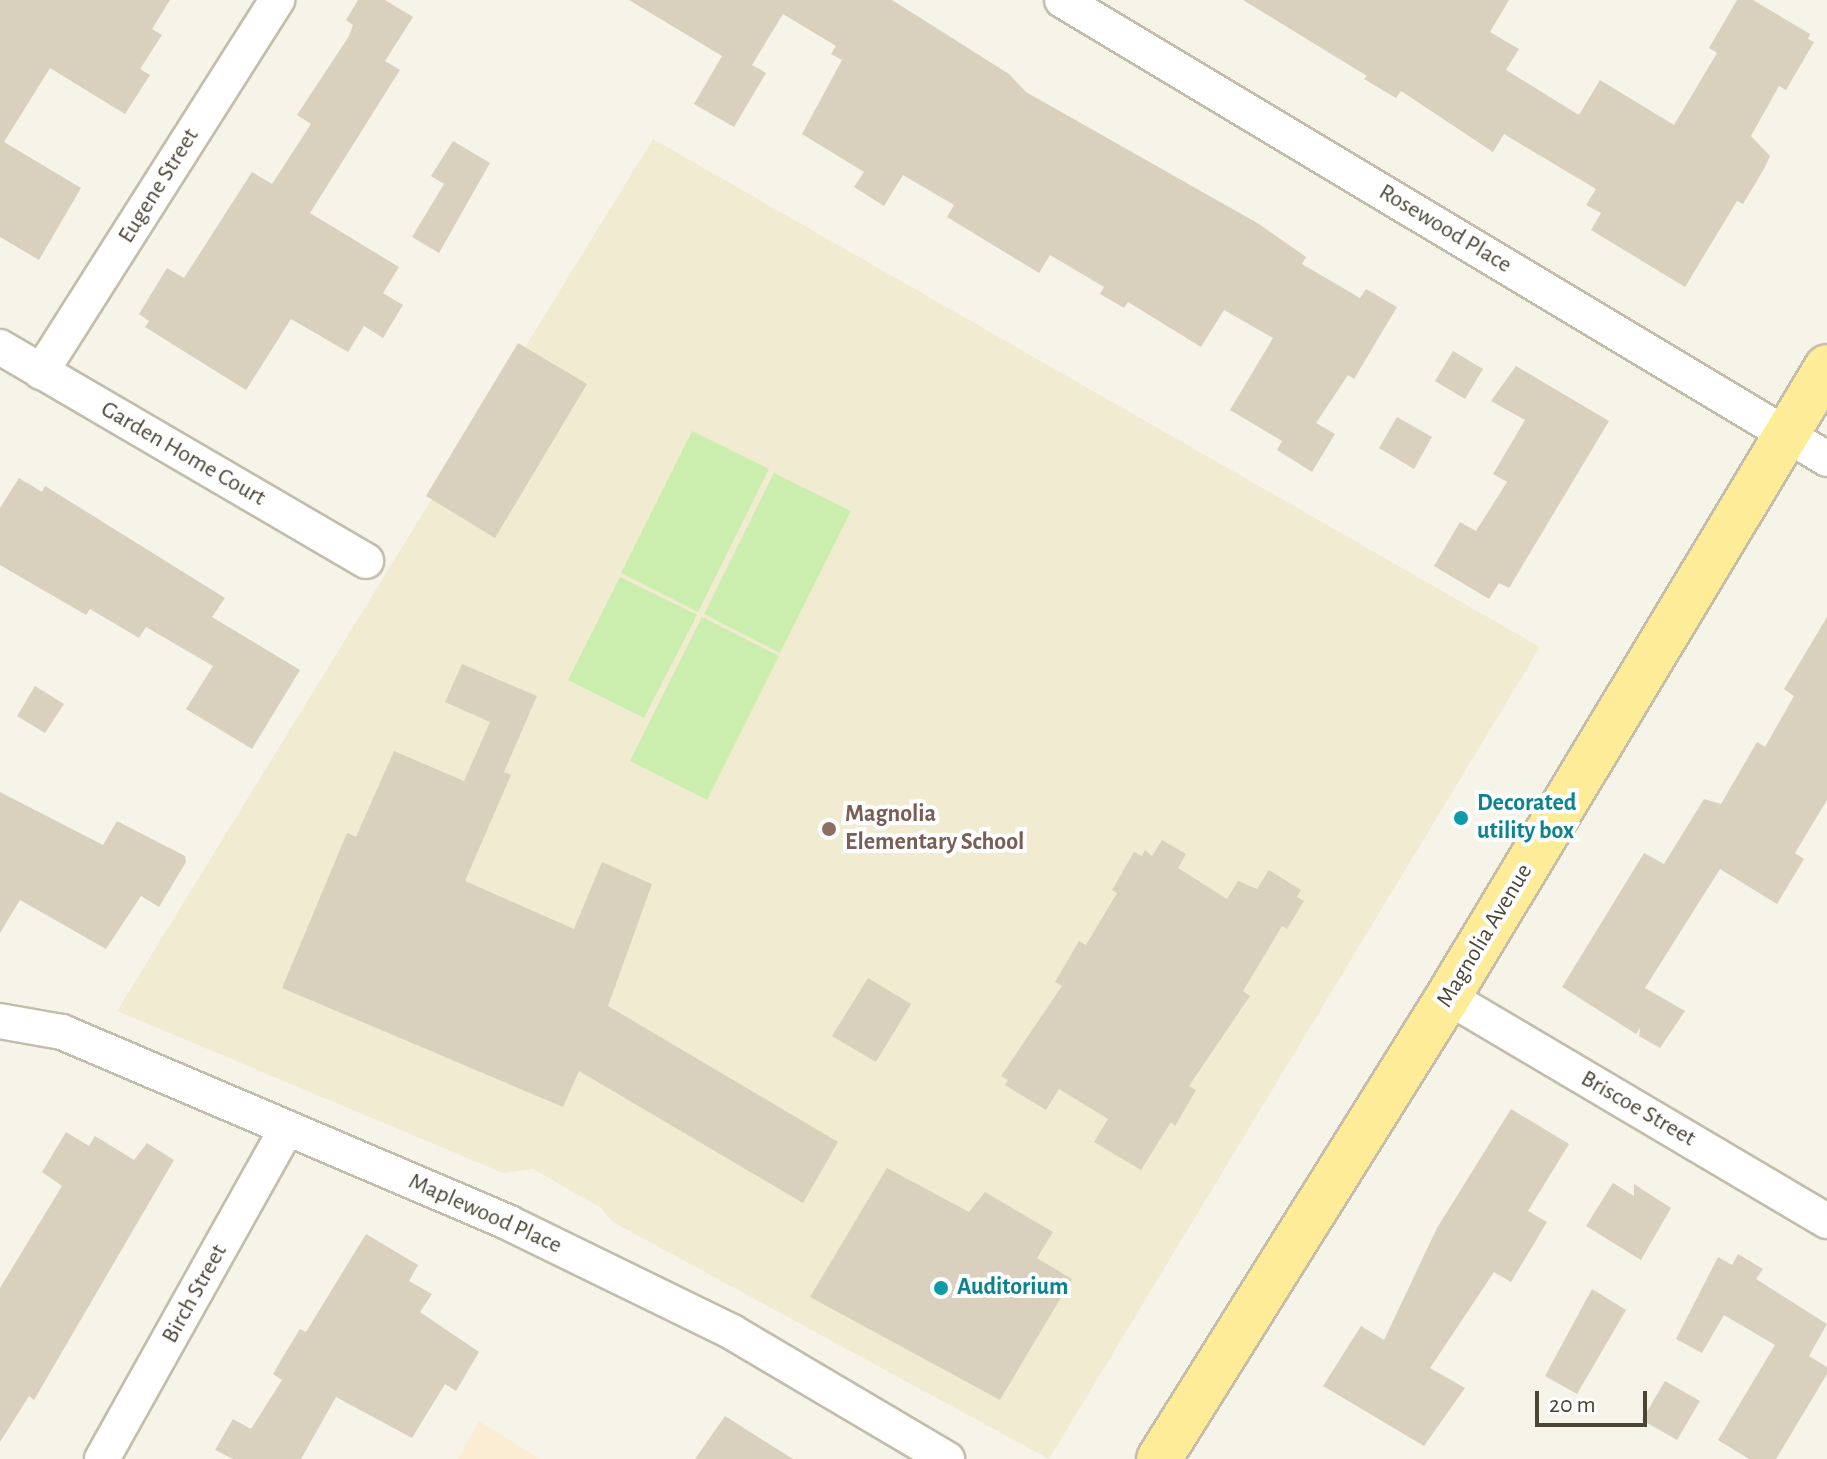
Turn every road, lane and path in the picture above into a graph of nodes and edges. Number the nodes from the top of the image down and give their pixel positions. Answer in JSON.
{"nodes":[{"id":1,"x":277,"y":0,"type":"edge"},
{"id":2,"x":1062,"y":0,"type":"edge"},
{"id":3,"x":0,"y":347,"type":"edge"},
{"id":4,"x":1827,"y":367,"type":"edge"},
{"id":5,"x":41,"y":372,"type":"junction"},
{"id":6,"x":1788,"y":435,"type":"junction"},
{"id":7,"x":1827,"y":459,"type":"edge"},
{"id":8,"x":366,"y":561,"type":"dead end"},
{"id":9,"x":1448,"y":997,"type":"junction"},
{"id":10,"x":0,"y":1021,"type":"edge"},
{"id":11,"x":287,"y":1128,"type":"junction"},
{"id":12,"x":1827,"y":1221,"type":"edge"},
{"id":13,"x":102,"y":1459,"type":"edge"},
{"id":14,"x":947,"y":1459,"type":"edge"},
{"id":15,"x":1159,"y":1459,"type":"edge"}],
"edges":[{"from":1,"to":5,"type":"street","name":"Eugene Street"},
{"from":2,"to":6,"type":"street","name":"Rosewood Place"},
{"from":3,"to":5,"type":"street","name":"Garden Home Court"},
{"from":4,"to":6,"type":"main road","name":"Magnolia Avenue"},
{"from":5,"to":8,"type":"street","name":"Garden Home Court"},
{"from":6,"to":7,"type":"street","name":"Rosewood Place"},
{"from":6,"to":9,"type":"main road","name":"Magnolia Avenue"},
{"from":9,"to":12,"type":"street","name":"Briscoe Street"},
{"from":9,"to":15,"type":"main road","name":"Magnolia Avenue"},
{"from":10,"to":11,"type":"street","name":"Maplewood Place"},
{"from":11,"to":13,"type":"street","name":"Birch Street"},
{"from":11,"to":14,"type":"street","name":"Maplewood Place"}]}
